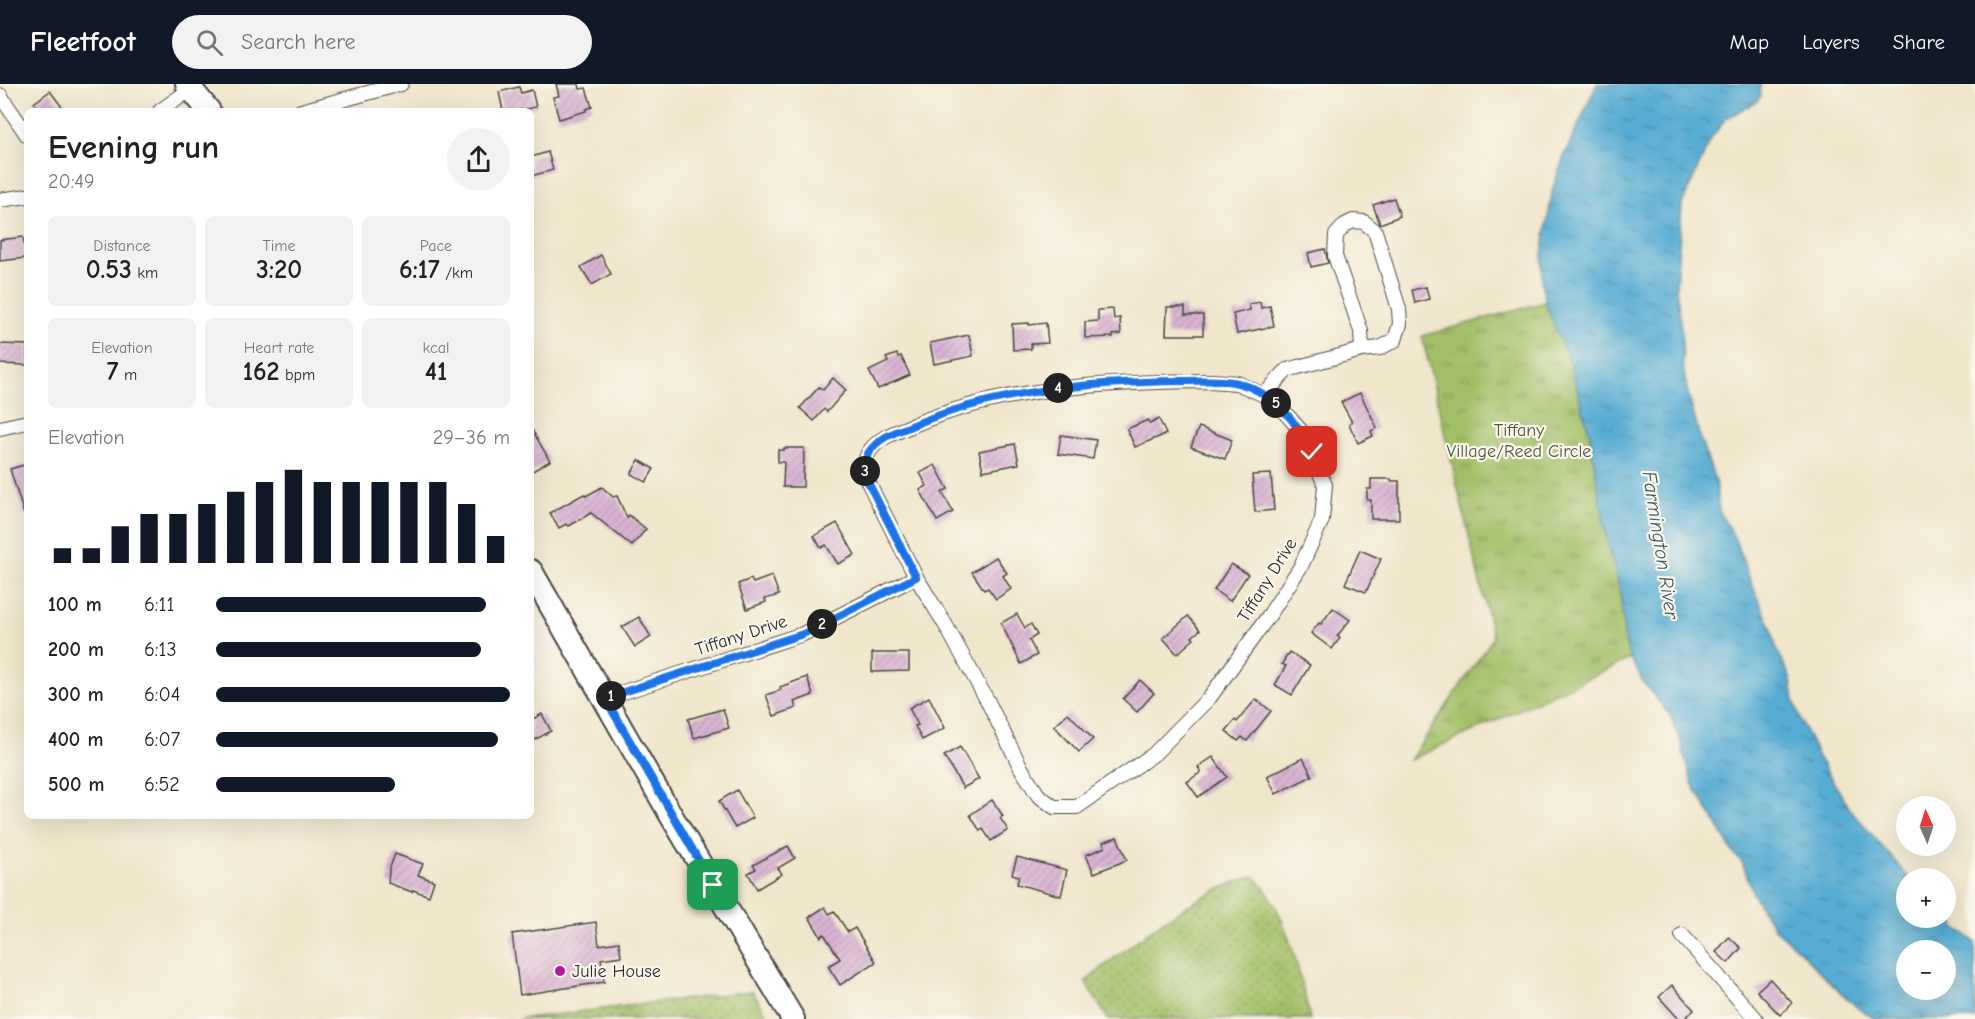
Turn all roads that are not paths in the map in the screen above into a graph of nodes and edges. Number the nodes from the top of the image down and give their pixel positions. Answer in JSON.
{"nodes":[{"id":1,"x":401,"y":84,"type":"edge"},
{"id":2,"x":189,"y":86,"type":"edge"},
{"id":3,"x":0,"y":95,"type":"edge"},
{"id":4,"x":163,"y":108,"type":"edge"},
{"id":5,"x":207,"y":108,"type":"edge"},
{"id":6,"x":312,"y":108,"type":"edge"},
{"id":7,"x":24,"y":131,"type":"edge"},
{"id":8,"x":24,"y":196,"type":"edge"},
{"id":9,"x":0,"y":200,"type":"edge"},
{"id":10,"x":1362,"y":350,"type":"junction"},
{"id":11,"x":1264,"y":395,"type":"junction"},
{"id":12,"x":24,"y":423,"type":"edge"},
{"id":13,"x":0,"y":428,"type":"edge"},
{"id":14,"x":534,"y":576,"type":"edge"},
{"id":15,"x":916,"y":577,"type":"junction"},
{"id":16,"x":605,"y":698,"type":"junction"},
{"id":17,"x":1682,"y":935,"type":"dead end"},
{"id":18,"x":793,"y":1019,"type":"edge"},
{"id":19,"x":1756,"y":1019,"type":"edge"}],
"edges":[{"from":1,"to":6,"type":"street"},
{"from":2,"to":4,"type":"street"},
{"from":2,"to":5,"type":"main road"},
{"from":3,"to":7,"type":"street"},
{"from":8,"to":9,"type":"street"},
{"from":10,"to":10,"type":"street"},
{"from":10,"to":11,"type":"street"},
{"from":11,"to":15,"type":"street","name":"Tiffany Drive"},
{"from":11,"to":15,"type":"street","name":"Tiffany Drive"},
{"from":12,"to":13,"type":"street"},
{"from":14,"to":16,"type":"main road"},
{"from":15,"to":16,"type":"street","name":"Tiffany Drive"},
{"from":16,"to":18,"type":"main road"},
{"from":17,"to":19,"type":"street"}]}
